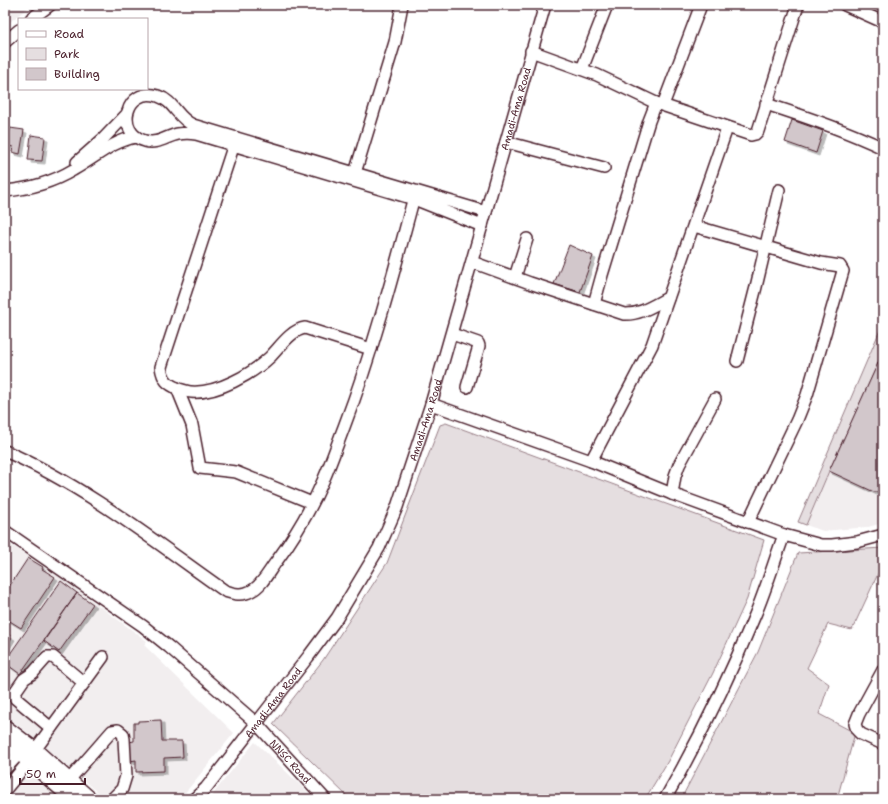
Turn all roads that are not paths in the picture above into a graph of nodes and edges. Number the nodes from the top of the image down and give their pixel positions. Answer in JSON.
{"nodes":[{"id":1,"x":50,"y":5,"type":"edge"},
{"id":2,"x":402,"y":5,"type":"edge"},
{"id":3,"x":545,"y":5,"type":"edge"},
{"id":4,"x":607,"y":5,"type":"edge"},
{"id":5,"x":701,"y":5,"type":"edge"},
{"id":6,"x":798,"y":5,"type":"edge"},
{"id":7,"x":845,"y":5,"type":"edge"},
{"id":8,"x":32,"y":18,"type":"edge"},
{"id":9,"x":883,"y":22,"type":"edge"},
{"id":10,"x":18,"y":31,"type":"edge"},
{"id":11,"x":5,"y":42,"type":"edge"},
{"id":12,"x":531,"y":51,"type":"junction"},
{"id":13,"x":582,"y":69,"type":"junction"},
{"id":14,"x":659,"y":104,"type":"junction"},
{"id":15,"x":766,"y":104,"type":"junction"},
{"id":16,"x":127,"y":114,"type":"junction"},
{"id":17,"x":727,"y":128,"type":"junction"},
{"id":18,"x":136,"y":137,"type":"junction"},
{"id":19,"x":236,"y":142,"type":"junction"},
{"id":20,"x":506,"y":142,"type":"junction"},
{"id":21,"x":883,"y":148,"type":"edge"},
{"id":22,"x":604,"y":168,"type":"dead end"},
{"id":23,"x":74,"y":170,"type":"junction"},
{"id":24,"x":354,"y":173,"type":"junction"},
{"id":25,"x":779,"y":190,"type":"dead end"},
{"id":26,"x":5,"y":191,"type":"edge"},
{"id":27,"x":415,"y":195,"type":"junction"},
{"id":28,"x":486,"y":212,"type":"junction"},
{"id":29,"x":482,"y":226,"type":"junction"},
{"id":30,"x":694,"y":226,"type":"junction"},
{"id":31,"x":528,"y":239,"type":"dead end"},
{"id":32,"x":765,"y":246,"type":"junction"},
{"id":33,"x":472,"y":262,"type":"junction"},
{"id":34,"x":515,"y":277,"type":"junction"},
{"id":35,"x":668,"y":298,"type":"junction"},
{"id":36,"x":594,"y":304,"type":"junction"},
{"id":37,"x":452,"y":334,"type":"junction"},
{"id":38,"x":371,"y":349,"type":"junction"},
{"id":39,"x":738,"y":361,"type":"dead end"},
{"id":40,"x":466,"y":387,"type":"dead end"},
{"id":41,"x":177,"y":388,"type":"junction"},
{"id":42,"x":715,"y":399,"type":"dead end"},
{"id":43,"x":431,"y":404,"type":"junction"},
{"id":44,"x":5,"y":451,"type":"edge"},
{"id":45,"x":591,"y":461,"type":"junction"},
{"id":46,"x":672,"y":494,"type":"junction"},
{"id":47,"x":312,"y":503,"type":"junction"},
{"id":48,"x":748,"y":522,"type":"junction"},
{"id":49,"x":5,"y":531,"type":"edge"},
{"id":50,"x":784,"y":535,"type":"junction"},
{"id":51,"x":883,"y":535,"type":"edge"},
{"id":52,"x":103,"y":657,"type":"dead end"},
{"id":53,"x":883,"y":670,"type":"edge"},
{"id":54,"x":84,"y":683,"type":"junction"},
{"id":55,"x":256,"y":723,"type":"junction"},
{"id":56,"x":5,"y":727,"type":"edge"},
{"id":57,"x":51,"y":728,"type":"junction"},
{"id":58,"x":5,"y":741,"type":"edge"},
{"id":59,"x":883,"y":744,"type":"edge"},
{"id":60,"x":28,"y":754,"type":"junction"},
{"id":61,"x":5,"y":769,"type":"edge"},
{"id":62,"x":69,"y":780,"type":"junction"},
{"id":63,"x":206,"y":788,"type":"junction"},
{"id":64,"x":5,"y":790,"type":"edge"},
{"id":65,"x":73,"y":799,"type":"edge"},
{"id":66,"x":90,"y":799,"type":"edge"},
{"id":67,"x":112,"y":799,"type":"edge"},
{"id":68,"x":194,"y":799,"type":"edge"},
{"id":69,"x":200,"y":799,"type":"edge"},
{"id":70,"x":325,"y":799,"type":"edge"},
{"id":71,"x":665,"y":799,"type":"edge"}],
"edges":[{"from":1,"to":8,"type":"street"},
{"from":2,"to":24,"type":"street"},
{"from":3,"to":12,"type":"street","name":"Amadi-Ama Road"},
{"from":4,"to":13,"type":"street"},
{"from":5,"to":14,"type":"street"},
{"from":6,"to":15,"type":"street"},
{"from":7,"to":9,"type":"street"},
{"from":10,"to":11,"type":"street"},
{"from":12,"to":13,"type":"street"},
{"from":12,"to":20,"type":"street","name":"Amadi-Ama Road"},
{"from":13,"to":14,"type":"street"},
{"from":14,"to":17,"type":"street"},
{"from":14,"to":36,"type":"street"},
{"from":15,"to":17,"type":"street"},
{"from":15,"to":21,"type":"street"},
{"from":16,"to":18,"type":"street"},
{"from":16,"to":19,"type":"street"},
{"from":16,"to":23,"type":"street"},
{"from":17,"to":30,"type":"street"},
{"from":18,"to":19,"type":"street"},
{"from":18,"to":23,"type":"street"},
{"from":19,"to":24,"type":"street"},
{"from":19,"to":27,"type":"street"},
{"from":19,"to":41,"type":"street"},
{"from":20,"to":22,"type":"street"},
{"from":20,"to":28,"type":"street","name":"Amadi-Ama Road"},
{"from":23,"to":26,"type":"street"},
{"from":24,"to":27,"type":"street"},
{"from":25,"to":32,"type":"street"},
{"from":27,"to":28,"type":"street"},
{"from":27,"to":29,"type":"street"},
{"from":27,"to":38,"type":"street"},
{"from":28,"to":29,"type":"street","name":"Amadi-Ama Road"},
{"from":29,"to":33,"type":"street","name":"Amadi-Ama Road"},
{"from":30,"to":32,"type":"street"},
{"from":30,"to":35,"type":"street"},
{"from":31,"to":34,"type":"street"},
{"from":32,"to":39,"type":"street"},
{"from":32,"to":48,"type":"street"},
{"from":33,"to":34,"type":"street"},
{"from":33,"to":37,"type":"street","name":"Amadi-Ama Road"},
{"from":34,"to":36,"type":"street"},
{"from":35,"to":36,"type":"street"},
{"from":35,"to":45,"type":"street"},
{"from":37,"to":40,"type":"street"},
{"from":37,"to":43,"type":"street","name":"Amadi-Ama Road"},
{"from":38,"to":41,"type":"street"},
{"from":38,"to":47,"type":"street"},
{"from":41,"to":47,"type":"street"},
{"from":42,"to":46,"type":"street"},
{"from":43,"to":45,"type":"street"},
{"from":43,"to":55,"type":"street","name":"Amadi-Ama Road"},
{"from":44,"to":47,"type":"street"},
{"from":45,"to":46,"type":"street"},
{"from":46,"to":48,"type":"street"},
{"from":48,"to":50,"type":"street"},
{"from":49,"to":55,"type":"street","name":"NNSC Road"},
{"from":50,"to":51,"type":"street"},
{"from":50,"to":71,"type":"street"},
{"from":52,"to":54,"type":"street"},
{"from":53,"to":59,"type":"street"},
{"from":54,"to":57,"type":"street"},
{"from":54,"to":57,"type":"street"},
{"from":55,"to":63,"type":"street","name":"Amadi-Ama Road"},
{"from":55,"to":70,"type":"street","name":"NNSC Road"},
{"from":56,"to":60,"type":"main road"},
{"from":57,"to":60,"type":"street"},
{"from":58,"to":60,"type":"main road"},
{"from":60,"to":61,"type":"street"},
{"from":60,"to":62,"type":"main road"},
{"from":60,"to":64,"type":"street"},
{"from":60,"to":65,"type":"main road"},
{"from":62,"to":66,"type":"main road"},
{"from":62,"to":67,"type":"street"},
{"from":63,"to":68,"type":"street","name":"Amadi-Ama Road"},
{"from":63,"to":69,"type":"street","name":"Amadi-Ama Road"}]}
